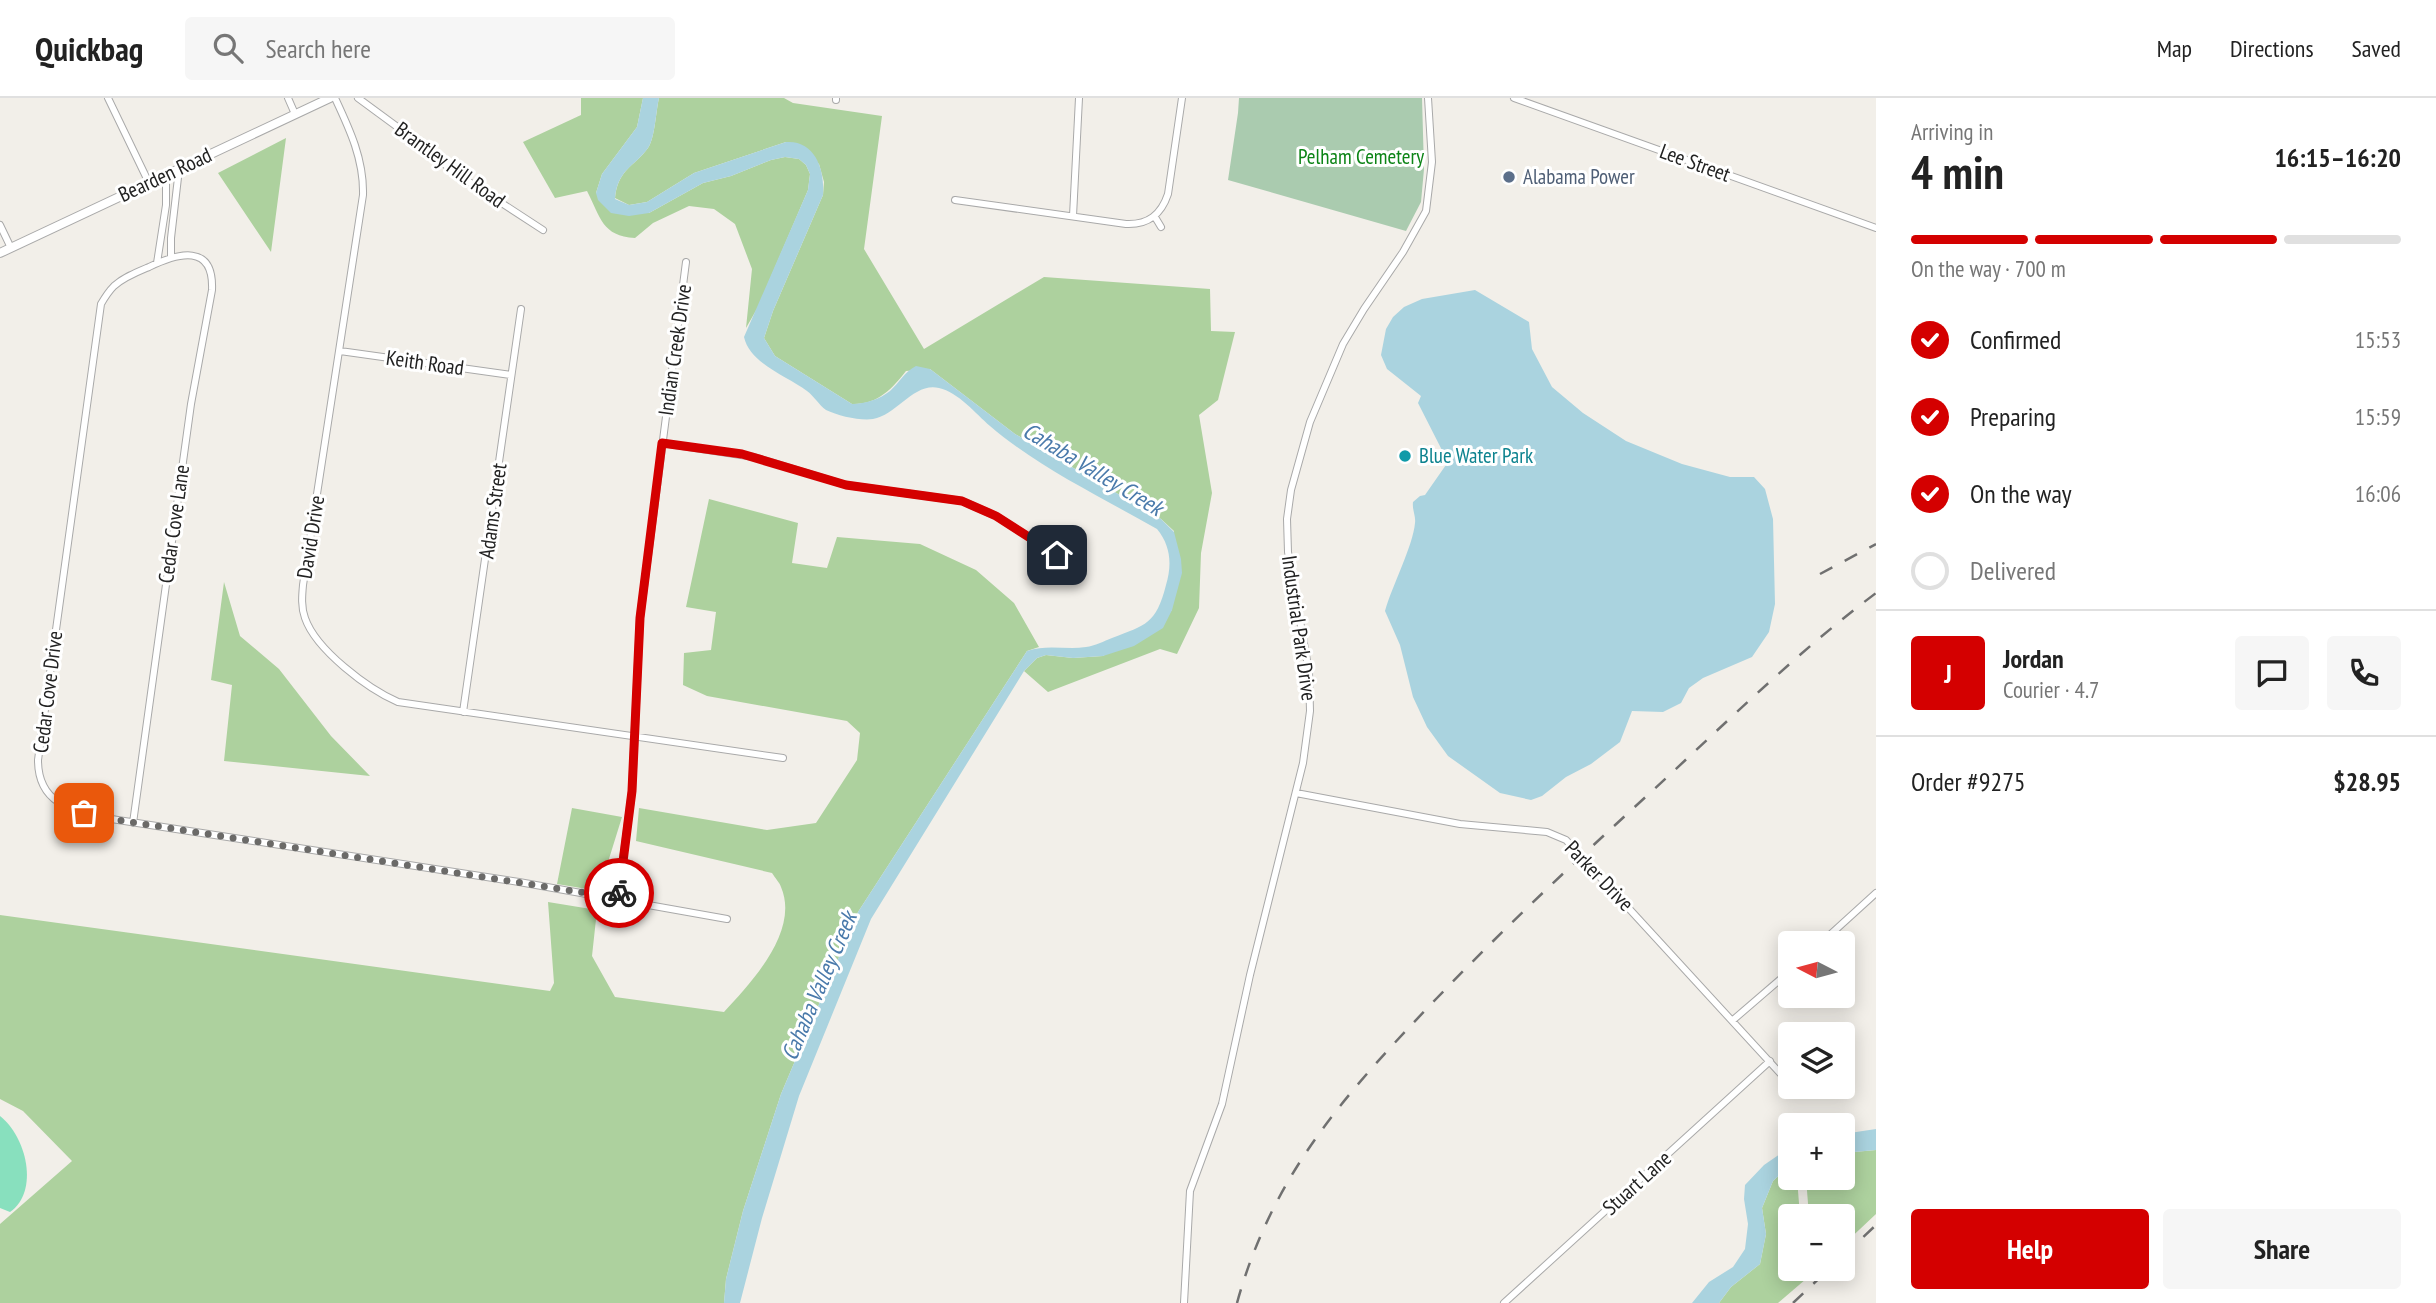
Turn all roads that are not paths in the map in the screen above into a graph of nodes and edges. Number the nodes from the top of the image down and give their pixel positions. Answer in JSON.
{"nodes":[{"id":1,"x":108,"y":98,"type":"edge"},
{"id":2,"x":288,"y":98,"type":"edge"},
{"id":3,"x":333,"y":98,"type":"edge"},
{"id":4,"x":358,"y":98,"type":"edge"},
{"id":5,"x":1079,"y":98,"type":"edge"},
{"id":6,"x":1182,"y":98,"type":"edge"},
{"id":7,"x":1428,"y":98,"type":"edge"},
{"id":8,"x":1514,"y":98,"type":"edge"},
{"id":9,"x":295,"y":114,"type":"junction"},
{"id":10,"x":180,"y":169,"type":"junction"},
{"id":11,"x":166,"y":175,"type":"junction"},
{"id":12,"x":149,"y":183,"type":"junction"},
{"id":13,"x":955,"y":200,"type":"dead end"},
{"id":14,"x":1073,"y":216,"type":"junction"},
{"id":15,"x":1155,"y":217,"type":"junction"},
{"id":16,"x":0,"y":225,"type":"edge"},
{"id":17,"x":1161,"y":227,"type":"dead end"},
{"id":18,"x":1876,"y":228,"type":"edge"},
{"id":19,"x":543,"y":230,"type":"dead end"},
{"id":20,"x":11,"y":248,"type":"junction"},
{"id":21,"x":0,"y":253,"type":"edge"},
{"id":22,"x":171,"y":256,"type":"junction"},
{"id":23,"x":687,"y":262,"type":"dead end"},
{"id":24,"x":157,"y":263,"type":"junction"},
{"id":25,"x":521,"y":309,"type":"dead end"},
{"id":26,"x":340,"y":351,"type":"junction"},
{"id":27,"x":511,"y":375,"type":"junction"},
{"id":28,"x":662,"y":443,"type":"junction"},
{"id":29,"x":1077,"y":568,"type":"dead end"},
{"id":30,"x":463,"y":712,"type":"junction"},
{"id":31,"x":634,"y":737,"type":"junction"},
{"id":32,"x":783,"y":758,"type":"dead end"},
{"id":33,"x":1296,"y":793,"type":"junction"},
{"id":34,"x":132,"y":823,"type":"junction"},
{"id":35,"x":1876,"y":893,"type":"edge"},
{"id":36,"x":618,"y":898,"type":"junction"},
{"id":37,"x":727,"y":919,"type":"dead end"},
{"id":38,"x":1834,"y":931,"type":"edge"},
{"id":39,"x":1778,"y":981,"type":"edge"},
{"id":40,"x":1733,"y":1020,"type":"junction"},
{"id":41,"x":1770,"y":1061,"type":"junction"},
{"id":42,"x":1778,"y":1070,"type":"edge"},
{"id":43,"x":1184,"y":1303,"type":"edge"},
{"id":44,"x":1504,"y":1303,"type":"edge"}],
"edges":[{"from":1,"to":12,"type":"street"},
{"from":2,"to":9,"type":"street"},
{"from":3,"to":9,"type":"street","name":"Bearden Road"},
{"from":3,"to":26,"type":"street","name":"David Drive"},
{"from":4,"to":19,"type":"street","name":"Brantley Hill Road"},
{"from":5,"to":14,"type":"street"},
{"from":6,"to":15,"type":"street"},
{"from":7,"to":33,"type":"street","name":"Industrial Park Drive"},
{"from":8,"to":18,"type":"street","name":"Lee Street"},
{"from":9,"to":10,"type":"street","name":"Bearden Road"},
{"from":10,"to":11,"type":"street","name":"Bearden Road"},
{"from":10,"to":22,"type":"street"},
{"from":11,"to":12,"type":"street","name":"Bearden Road"},
{"from":11,"to":24,"type":"street"},
{"from":12,"to":20,"type":"street","name":"Bearden Road"},
{"from":13,"to":14,"type":"street"},
{"from":14,"to":15,"type":"street"},
{"from":15,"to":17,"type":"street"},
{"from":16,"to":20,"type":"street"},
{"from":20,"to":21,"type":"street","name":"Bearden Road"},
{"from":22,"to":24,"type":"street","name":"Cedar Cove Drive"},
{"from":22,"to":34,"type":"street","name":"Cedar Cove Lane"},
{"from":23,"to":28,"type":"street","name":"Indian Creek Drive"},
{"from":24,"to":34,"type":"street","name":"Cedar Cove Drive"},
{"from":25,"to":27,"type":"street","name":"Adams Street"},
{"from":26,"to":27,"type":"street","name":"Keith Road"},
{"from":26,"to":30,"type":"street","name":"David Drive"},
{"from":27,"to":30,"type":"street","name":"Adams Street"},
{"from":28,"to":29,"type":"street"},
{"from":28,"to":31,"type":"street","name":"Indian Creek Drive"},
{"from":30,"to":31,"type":"street","name":"David Drive"},
{"from":31,"to":32,"type":"street","name":"David Drive"},
{"from":31,"to":36,"type":"street","name":"Indian Creek Drive"},
{"from":33,"to":40,"type":"street","name":"Parker Drive"},
{"from":33,"to":43,"type":"street","name":"Industrial Park Drive"},
{"from":34,"to":36,"type":"street","name":"Cedar Cove Drive"},
{"from":35,"to":38,"type":"street"},
{"from":36,"to":37,"type":"street","name":"Cedar Cove Drive"},
{"from":39,"to":40,"type":"street"},
{"from":40,"to":41,"type":"street","name":"Parker Drive"},
{"from":41,"to":42,"type":"street","name":"Parker Drive"},
{"from":41,"to":44,"type":"street","name":"Stuart Lane"}]}
